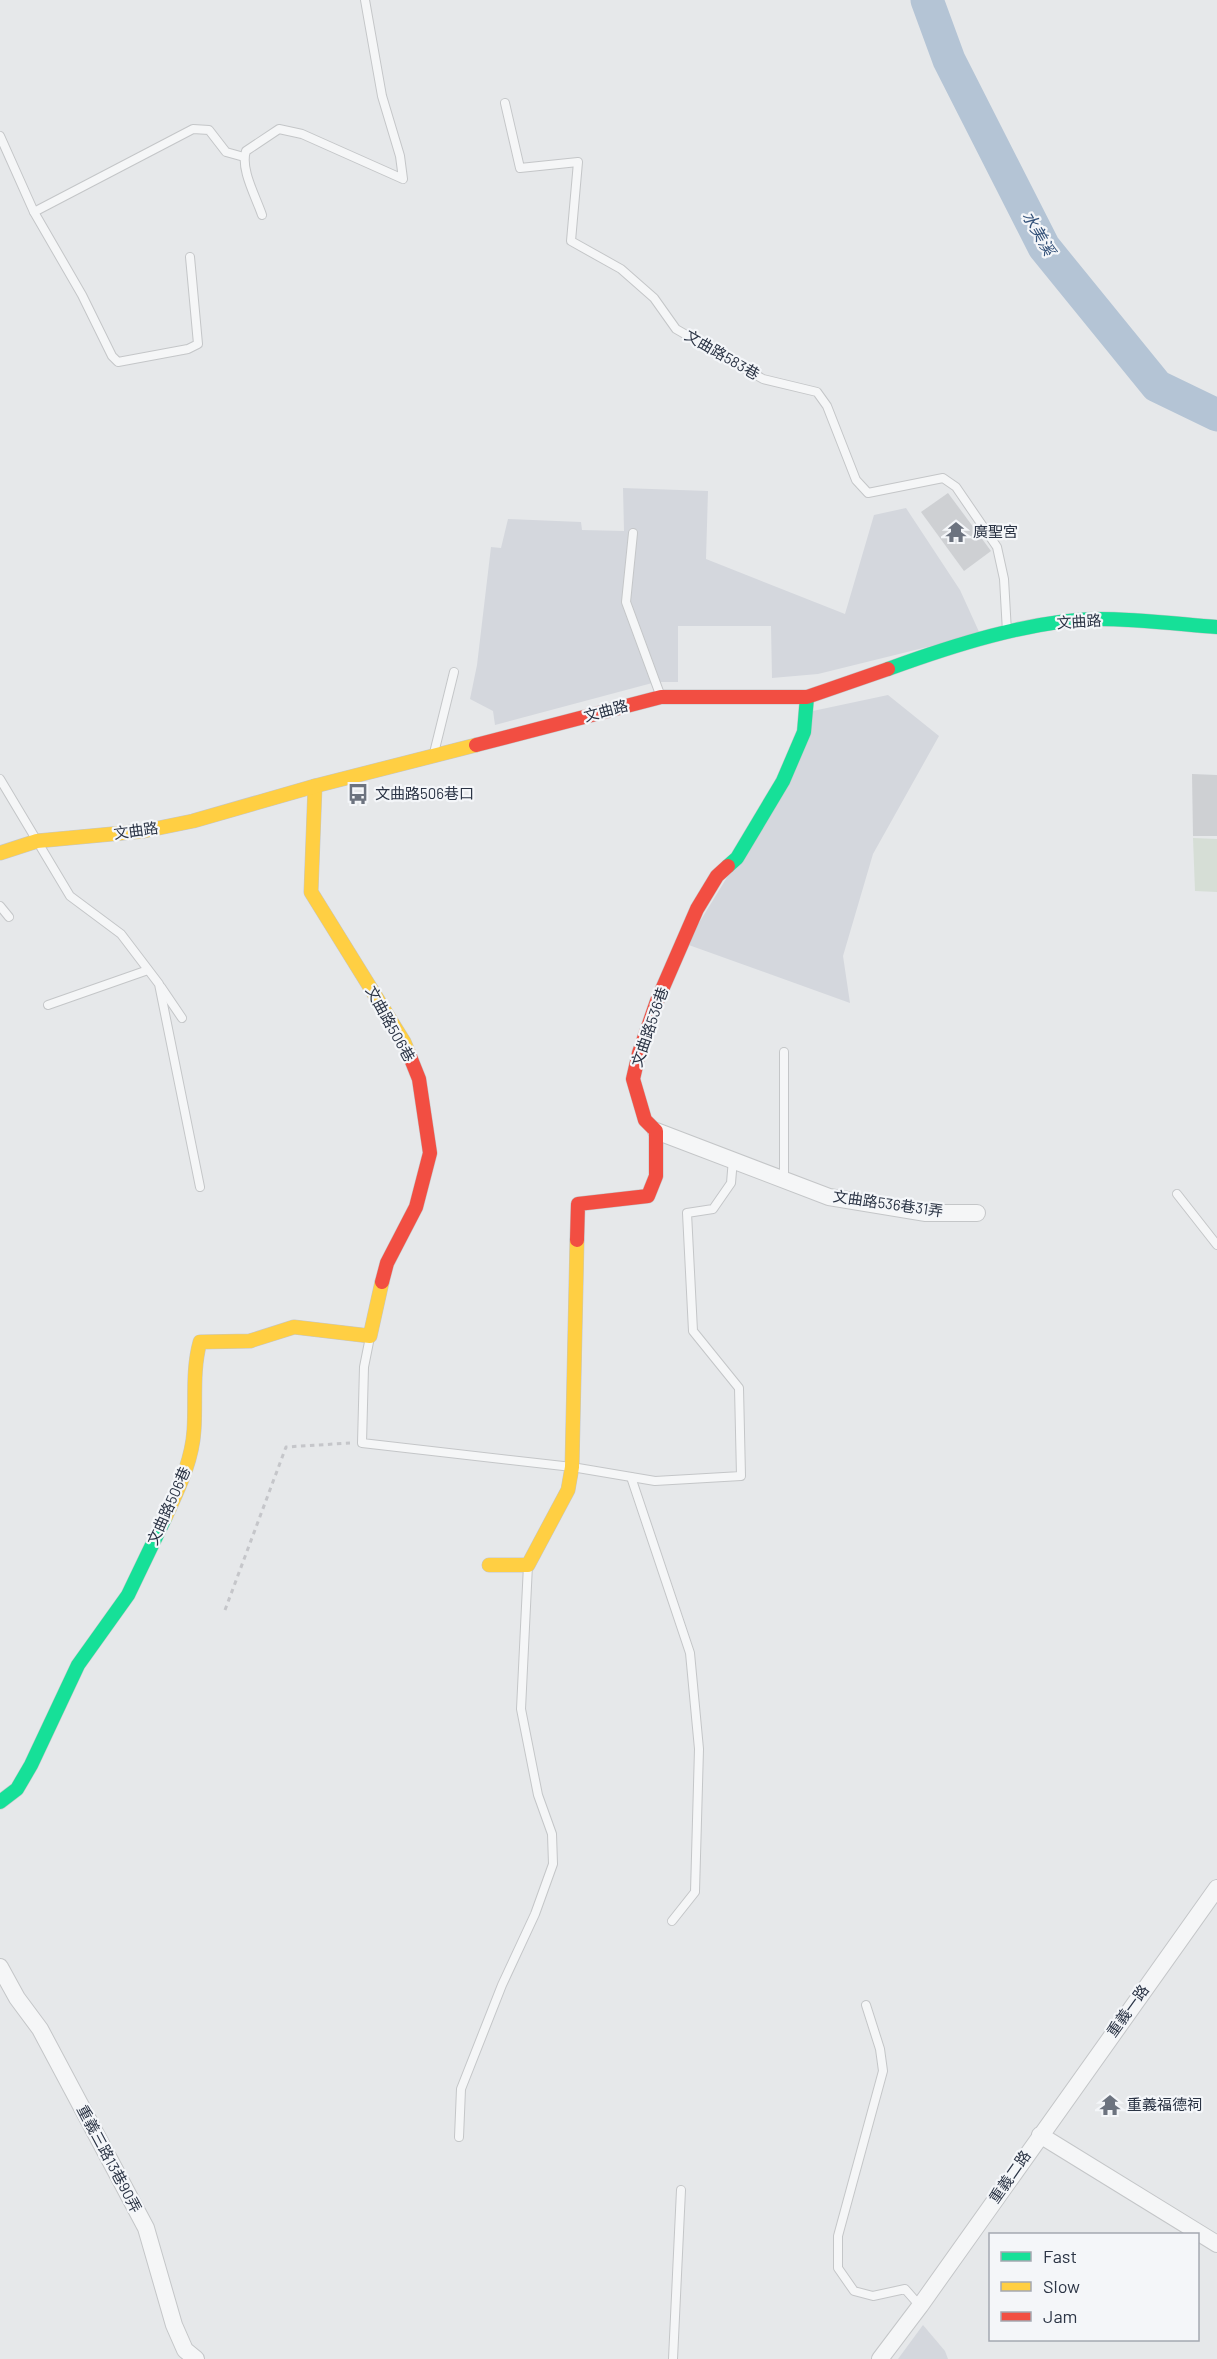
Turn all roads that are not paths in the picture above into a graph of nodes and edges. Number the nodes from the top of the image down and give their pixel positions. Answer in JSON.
{"nodes":[{"id":1,"x":365,"y":0,"type":"edge"},
{"id":2,"x":505,"y":103,"type":"dead end"},
{"id":3,"x":0,"y":136,"type":"edge"},
{"id":4,"x":244,"y":157,"type":"junction"},
{"id":5,"x":34,"y":212,"type":"junction"},
{"id":6,"x":262,"y":214,"type":"dead end"},
{"id":7,"x":190,"y":257,"type":"dead end"},
{"id":8,"x":633,"y":533,"type":"dead end"},
{"id":9,"x":1217,"y":627,"type":"edge"},
{"id":10,"x":1007,"y":632,"type":"junction"},
{"id":11,"x":454,"y":672,"type":"dead end"},
{"id":12,"x":661,"y":697,"type":"junction"},
{"id":13,"x":807,"y":697,"type":"junction"},
{"id":14,"x":433,"y":756,"type":"junction"},
{"id":15,"x":0,"y":779,"type":"edge"},
{"id":16,"x":315,"y":786,"type":"junction"},
{"id":17,"x":37,"y":841,"type":"junction"},
{"id":18,"x":0,"y":853,"type":"edge"},
{"id":19,"x":0,"y":906,"type":"edge"},
{"id":20,"x":9,"y":917,"type":"dead end"},
{"id":21,"x":148,"y":970,"type":"junction"},
{"id":22,"x":159,"y":984,"type":"junction"},
{"id":23,"x":48,"y":1005,"type":"dead end"},
{"id":24,"x":182,"y":1018,"type":"dead end"},
{"id":25,"x":784,"y":1052,"type":"dead end"},
{"id":26,"x":656,"y":1131,"type":"junction"},
{"id":27,"x":734,"y":1159,"type":"junction"},
{"id":28,"x":784,"y":1179,"type":"junction"},
{"id":29,"x":200,"y":1187,"type":"dead end"},
{"id":30,"x":1178,"y":1194,"type":"dead end"},
{"id":31,"x":977,"y":1213,"type":"dead end"},
{"id":32,"x":1217,"y":1245,"type":"edge"},
{"id":33,"x":370,"y":1336,"type":"junction"},
{"id":34,"x":572,"y":1467,"type":"junction"},
{"id":35,"x":631,"y":1477,"type":"junction"},
{"id":36,"x":489,"y":1565,"type":"dead end"},
{"id":37,"x":528,"y":1565,"type":"junction"},
{"id":38,"x":0,"y":1802,"type":"edge"},
{"id":39,"x":1217,"y":1888,"type":"edge"},
{"id":40,"x":672,"y":1920,"type":"dead end"},
{"id":41,"x":0,"y":1967,"type":"edge"},
{"id":42,"x":866,"y":2005,"type":"dead end"},
{"id":43,"x":1040,"y":2134,"type":"junction"},
{"id":44,"x":459,"y":2137,"type":"dead end"},
{"id":45,"x":681,"y":2190,"type":"dead end"},
{"id":46,"x":1217,"y":2244,"type":"edge"},
{"id":47,"x":920,"y":2306,"type":"junction"},
{"id":48,"x":196,"y":2359,"type":"edge"},
{"id":49,"x":673,"y":2359,"type":"edge"},
{"id":50,"x":880,"y":2359,"type":"edge"}],
"edges":[{"from":1,"to":4,"type":"lane"},
{"from":2,"to":10,"type":"lane","name":"文曲路583巷"},
{"from":3,"to":5,"type":"lane"},
{"from":4,"to":5,"type":"lane"},
{"from":4,"to":6,"type":"lane"},
{"from":5,"to":7,"type":"lane"},
{"from":8,"to":12,"type":"lane"},
{"from":9,"to":10,"type":"street","name":"文曲路"},
{"from":10,"to":13,"type":"street","name":"文曲路"},
{"from":11,"to":14,"type":"lane"},
{"from":12,"to":13,"type":"street","name":"文曲路"},
{"from":12,"to":14,"type":"street","name":"文曲路"},
{"from":13,"to":26,"type":"street","name":"文曲路536巷"},
{"from":14,"to":16,"type":"street","name":"文曲路"},
{"from":15,"to":17,"type":"lane"},
{"from":16,"to":17,"type":"street","name":"文曲路"},
{"from":16,"to":33,"type":"street","name":"文曲路506巷"},
{"from":17,"to":18,"type":"street","name":"文曲路"},
{"from":17,"to":21,"type":"lane"},
{"from":19,"to":20,"type":"lane"},
{"from":21,"to":22,"type":"lane"},
{"from":21,"to":23,"type":"lane"},
{"from":22,"to":24,"type":"lane"},
{"from":22,"to":29,"type":"lane"},
{"from":25,"to":28,"type":"lane"},
{"from":26,"to":27,"type":"street","name":"文曲路536巷31弄"},
{"from":26,"to":34,"type":"street"},
{"from":27,"to":28,"type":"street","name":"文曲路536巷31弄"},
{"from":27,"to":35,"type":"lane"},
{"from":28,"to":31,"type":"street","name":"文曲路536巷31弄"},
{"from":30,"to":32,"type":"lane"},
{"from":33,"to":34,"type":"lane","name":"文曲路506巷"},
{"from":33,"to":38,"type":"street","name":"文曲路506巷"},
{"from":34,"to":35,"type":"lane"},
{"from":34,"to":37,"type":"street"},
{"from":35,"to":40,"type":"lane"},
{"from":36,"to":37,"type":"street"},
{"from":37,"to":44,"type":"lane"},
{"from":39,"to":43,"type":"street","name":"重義一路"},
{"from":41,"to":48,"type":"street","name":"重義三路13巷90弄"},
{"from":42,"to":47,"type":"lane"},
{"from":43,"to":46,"type":"street","name":"重義二路"},
{"from":43,"to":47,"type":"street","name":"重義二路"},
{"from":45,"to":49,"type":"lane"},
{"from":47,"to":50,"type":"street","name":"重義二路"}]}
